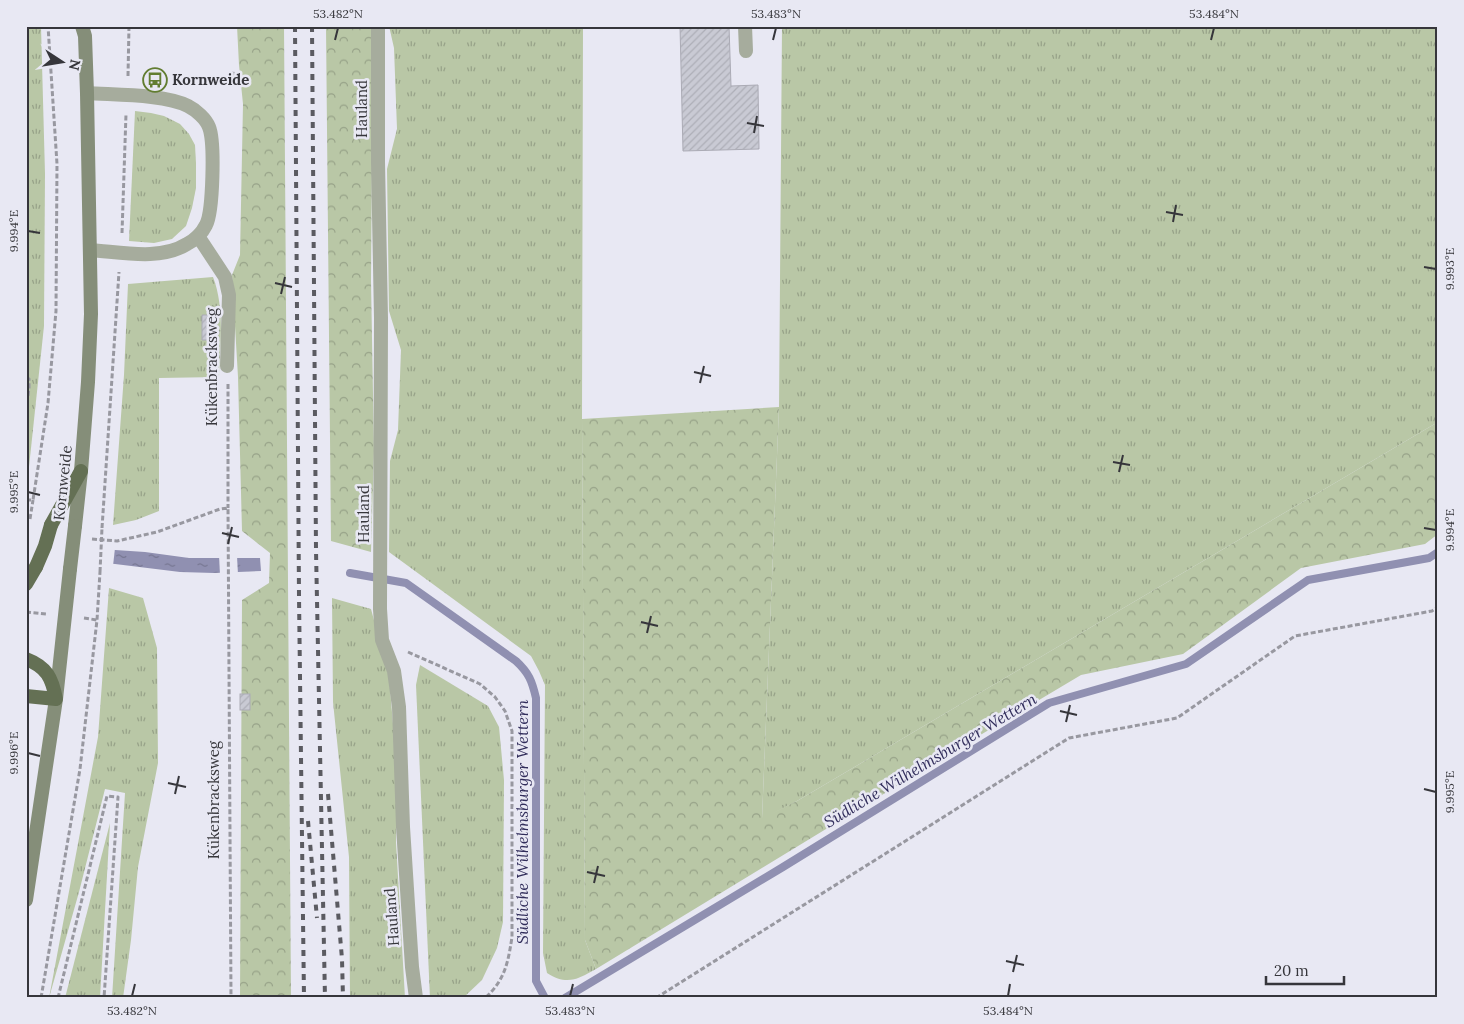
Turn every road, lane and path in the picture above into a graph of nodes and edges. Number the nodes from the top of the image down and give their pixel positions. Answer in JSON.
{"nodes":[{"id":1,"x":48,"y":26,"type":"edge"},
{"id":2,"x":129,"y":26,"type":"edge"},
{"id":3,"x":378,"y":26,"type":"edge"},
{"id":4,"x":745,"y":26,"type":"edge"},
{"id":5,"x":85,"y":30,"type":"edge"},
{"id":6,"x":746,"y":51,"type":"dead end"},
{"id":7,"x":87,"y":93,"type":"junction"},
{"id":8,"x":127,"y":96,"type":"junction"},
{"id":9,"x":198,"y":236,"type":"junction"},
{"id":10,"x":90,"y":250,"type":"junction"},
{"id":11,"x":121,"y":252,"type":"junction"},
{"id":12,"x":228,"y":366,"type":"joint"},
{"id":13,"x":26,"y":378,"type":"edge"},
{"id":14,"x":26,"y":410,"type":"edge"},
{"id":15,"x":81,"y":471,"type":"junction"},
{"id":16,"x":26,"y":500,"type":"edge"},
{"id":17,"x":34,"y":500,"type":"junction"},
{"id":18,"x":228,"y":508,"type":"junction"},
{"id":19,"x":30,"y":523,"type":"dead end"},
{"id":20,"x":117,"y":541,"type":"dead end"},
{"id":21,"x":26,"y":584,"type":"edge"},
{"id":22,"x":1438,"y":607,"type":"edge"},
{"id":23,"x":26,"y":612,"type":"edge"},
{"id":24,"x":47,"y":614,"type":"dead end"},
{"id":25,"x":87,"y":619,"type":"dead end"},
{"id":26,"x":97,"y":620,"type":"junction"},
{"id":27,"x":382,"y":640,"type":"junction"},
{"id":28,"x":26,"y":659,"type":"edge"},
{"id":29,"x":26,"y":696,"type":"edge"},
{"id":30,"x":56,"y":699,"type":"junction"},
{"id":31,"x":26,"y":900,"type":"edge"},
{"id":32,"x":41,"y":998,"type":"edge"},
{"id":33,"x":58,"y":998,"type":"edge"},
{"id":34,"x":104,"y":998,"type":"edge"},
{"id":35,"x":231,"y":998,"type":"edge"},
{"id":36,"x":416,"y":998,"type":"edge"},
{"id":37,"x":485,"y":998,"type":"edge"},
{"id":38,"x":656,"y":998,"type":"edge"}],
"edges":[{"from":1,"to":17,"type":"path"},
{"from":2,"to":8,"type":"path"},
{"from":3,"to":27,"type":"lane","name":"Hauland"},
{"from":4,"to":6,"type":"lane"},
{"from":5,"to":7,"type":"main road","name":"Kornweide"},
{"from":7,"to":8,"type":"lane"},
{"from":7,"to":10,"type":"main road","name":"Kornweide"},
{"from":8,"to":9,"type":"lane"},
{"from":8,"to":11,"type":"path"},
{"from":9,"to":11,"type":"lane"},
{"from":9,"to":12,"type":"lane","name":"Kükenbracksweg"},
{"from":10,"to":11,"type":"lane"},
{"from":10,"to":15,"type":"main road","name":"Kornweide"},
{"from":11,"to":26,"type":"path","bridge":true},
{"from":12,"to":18,"type":"path","name":"Kükenbracksweg"},
{"from":13,"to":14,"type":"path"},
{"from":15,"to":21,"type":"highway","bridge":true},
{"from":15,"to":30,"type":"main road","name":"Kornweide","bridge":true},
{"from":16,"to":17,"type":"path"},
{"from":17,"to":19,"type":"path"},
{"from":18,"to":20,"type":"path"},
{"from":18,"to":35,"type":"path","name":"Kükenbracksweg"},
{"from":22,"to":38,"type":"path"},
{"from":23,"to":24,"type":"path"},
{"from":25,"to":26,"type":"path"},
{"from":26,"to":32,"type":"path"},
{"from":27,"to":36,"type":"lane","name":"Hauland"},
{"from":27,"to":37,"type":"path"},
{"from":28,"to":30,"type":"highway"},
{"from":29,"to":30,"type":"highway"},
{"from":30,"to":31,"type":"main road","name":"Kornweide"},
{"from":33,"to":34,"type":"path"}]}
